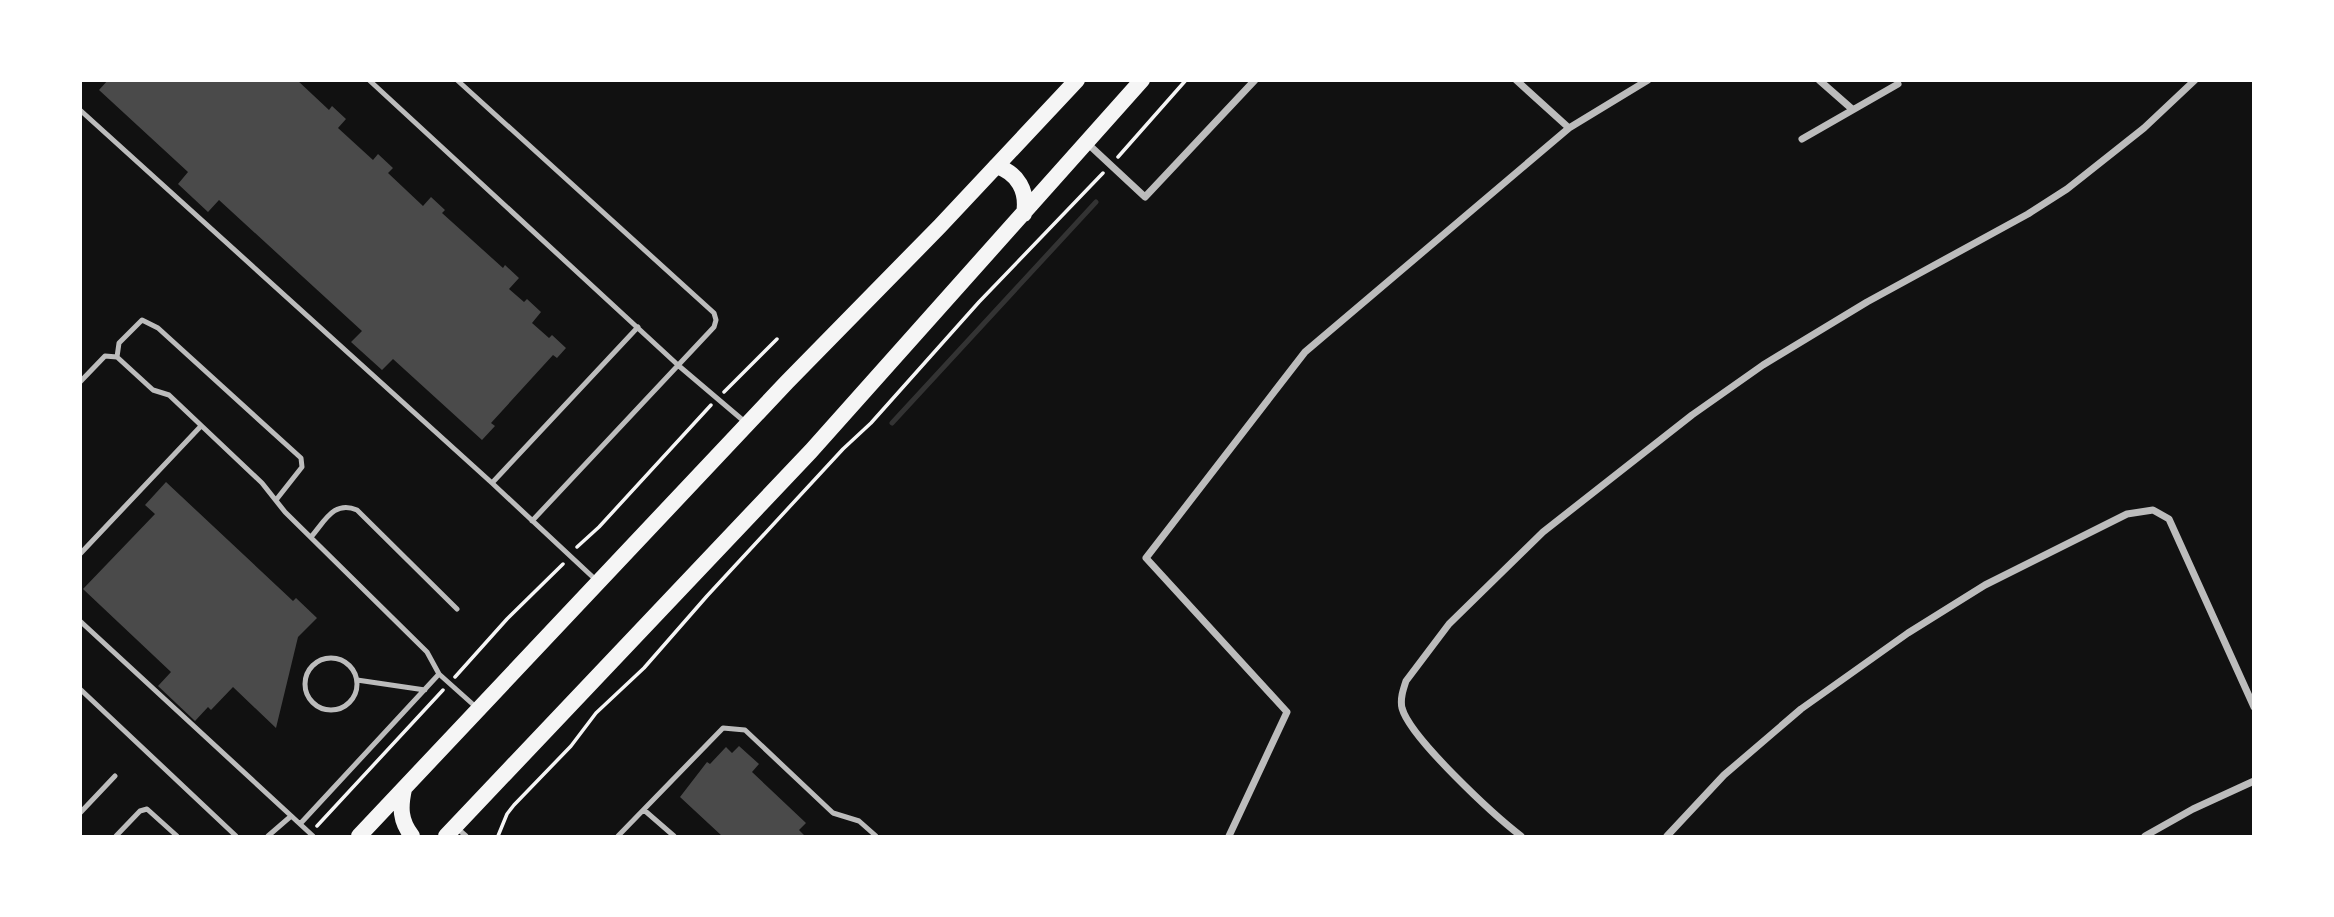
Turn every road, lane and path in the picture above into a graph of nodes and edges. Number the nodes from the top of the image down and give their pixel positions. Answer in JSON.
{"nodes":[{"id":1,"x":369,"y":80,"type":"edge"},
{"id":2,"x":457,"y":80,"type":"edge"},
{"id":3,"x":1077,"y":80,"type":"edge"},
{"id":4,"x":1142,"y":80,"type":"edge"},
{"id":5,"x":1186,"y":80,"type":"edge"},
{"id":6,"x":1255,"y":80,"type":"edge"},
{"id":7,"x":1516,"y":80,"type":"edge"},
{"id":8,"x":1648,"y":80,"type":"edge"},
{"id":9,"x":1819,"y":80,"type":"edge"},
{"id":10,"x":2194,"y":80,"type":"edge"},
{"id":11,"x":1898,"y":84,"type":"dead end"},
{"id":12,"x":1852,"y":109,"type":"junction"},
{"id":13,"x":80,"y":110,"type":"edge"},
{"id":14,"x":1569,"y":128,"type":"junction"},
{"id":15,"x":1802,"y":139,"type":"dead end"},
{"id":16,"x":1086,"y":143,"type":"junction"},
{"id":17,"x":1111,"y":165,"type":"junction"},
{"id":18,"x":996,"y":166,"type":"junction"},
{"id":19,"x":1024,"y":214,"type":"junction"},
{"id":20,"x":638,"y":327,"type":"junction"},
{"id":21,"x":777,"y":339,"type":"dead end"},
{"id":22,"x":117,"y":357,"type":"junction"},
{"id":23,"x":680,"y":366,"type":"junction"},
{"id":24,"x":80,"y":382,"type":"edge"},
{"id":25,"x":718,"y":398,"type":"junction"},
{"id":26,"x":748,"y":424,"type":"junction"},
{"id":27,"x":201,"y":426,"type":"junction"},
{"id":28,"x":492,"y":483,"type":"junction"},
{"id":29,"x":276,"y":500,"type":"junction"},
{"id":30,"x":533,"y":521,"type":"junction"},
{"id":31,"x":311,"y":537,"type":"junction"},
{"id":32,"x":80,"y":554,"type":"edge"},
{"id":33,"x":569,"y":556,"type":"junction"},
{"id":34,"x":599,"y":583,"type":"junction"},
{"id":35,"x":457,"y":609,"type":"dead end"},
{"id":36,"x":81,"y":620,"type":"edge"},
{"id":37,"x":439,"y":674,"type":"junction"},
{"id":38,"x":357,"y":680,"type":"junction"},
{"id":39,"x":449,"y":683,"type":"junction"},
{"id":40,"x":80,"y":689,"type":"edge"},
{"id":41,"x":425,"y":690,"type":"junction"},
{"id":42,"x":2253,"y":707,"type":"edge"},
{"id":43,"x":479,"y":710,"type":"junction"},
{"id":44,"x":115,"y":776,"type":"dead end"},
{"id":45,"x":2253,"y":781,"type":"edge"},
{"id":46,"x":404,"y":789,"type":"junction"},
{"id":47,"x":644,"y":810,"type":"junction"},
{"id":48,"x":80,"y":813,"type":"edge"},
{"id":49,"x":290,"y":817,"type":"junction"},
{"id":50,"x":300,"y":824,"type":"junction"},
{"id":51,"x":456,"y":833,"type":"edge"},
{"id":52,"x":311,"y":835,"type":"edge"},
{"id":53,"x":116,"y":836,"type":"edge"},
{"id":54,"x":177,"y":836,"type":"edge"},
{"id":55,"x":236,"y":836,"type":"edge"},
{"id":56,"x":268,"y":836,"type":"edge"},
{"id":57,"x":359,"y":836,"type":"edge"},
{"id":58,"x":412,"y":836,"type":"edge"},
{"id":59,"x":498,"y":836,"type":"edge"},
{"id":60,"x":618,"y":836,"type":"edge"},
{"id":61,"x":674,"y":836,"type":"edge"},
{"id":62,"x":876,"y":836,"type":"edge"},
{"id":63,"x":1229,"y":836,"type":"edge"},
{"id":64,"x":1521,"y":836,"type":"edge"},
{"id":65,"x":1667,"y":836,"type":"edge"},
{"id":66,"x":2145,"y":836,"type":"edge"}],
"edges":[{"from":1,"to":20,"type":"lane"},
{"from":2,"to":23,"type":"lane"},
{"from":3,"to":18,"type":"main road"},
{"from":4,"to":16,"type":"main road"},
{"from":5,"to":17,"type":"path"},
{"from":6,"to":17,"type":"street"},
{"from":7,"to":14,"type":"street"},
{"from":8,"to":14,"type":"street"},
{"from":9,"to":12,"type":"street"},
{"from":10,"to":64,"type":"street"},
{"from":11,"to":12,"type":"street"},
{"from":12,"to":15,"type":"street"},
{"from":13,"to":28,"type":"lane"},
{"from":14,"to":63,"type":"street"},
{"from":16,"to":17,"type":"street"},
{"from":16,"to":19,"type":"main road"},
{"from":17,"to":59,"type":"path"},
{"from":18,"to":19,"type":"main road"},
{"from":18,"to":26,"type":"main road"},
{"from":19,"to":51,"type":"main road"},
{"from":20,"to":23,"type":"lane"},
{"from":20,"to":28,"type":"lane"},
{"from":21,"to":25,"type":"path"},
{"from":22,"to":24,"type":"lane"},
{"from":22,"to":27,"type":"lane"},
{"from":22,"to":29,"type":"lane"},
{"from":23,"to":25,"type":"lane"},
{"from":23,"to":30,"type":"lane"},
{"from":25,"to":26,"type":"lane"},
{"from":25,"to":33,"type":"path"},
{"from":26,"to":34,"type":"main road"},
{"from":27,"to":29,"type":"lane"},
{"from":27,"to":32,"type":"lane"},
{"from":28,"to":30,"type":"lane"},
{"from":29,"to":31,"type":"lane"},
{"from":30,"to":33,"type":"lane"},
{"from":31,"to":35,"type":"lane"},
{"from":31,"to":37,"type":"lane"},
{"from":33,"to":34,"type":"lane"},
{"from":33,"to":39,"type":"path"},
{"from":34,"to":43,"type":"main road"},
{"from":36,"to":49,"type":"lane"},
{"from":37,"to":39,"type":"lane"},
{"from":37,"to":41,"type":"lane"},
{"from":38,"to":38,"type":"lane"},
{"from":38,"to":41,"type":"lane"},
{"from":39,"to":43,"type":"lane"},
{"from":39,"to":52,"type":"path"},
{"from":40,"to":55,"type":"lane"},
{"from":41,"to":50,"type":"lane"},
{"from":42,"to":65,"type":"street"},
{"from":43,"to":46,"type":"main road"},
{"from":44,"to":48,"type":"lane"},
{"from":45,"to":66,"type":"street"},
{"from":46,"to":57,"type":"main road"},
{"from":46,"to":58,"type":"main road"},
{"from":47,"to":60,"type":"lane"},
{"from":47,"to":61,"type":"lane"},
{"from":47,"to":62,"type":"lane"},
{"from":49,"to":50,"type":"lane"},
{"from":49,"to":56,"type":"lane"},
{"from":50,"to":52,"type":"lane"},
{"from":53,"to":54,"type":"lane"}]}
